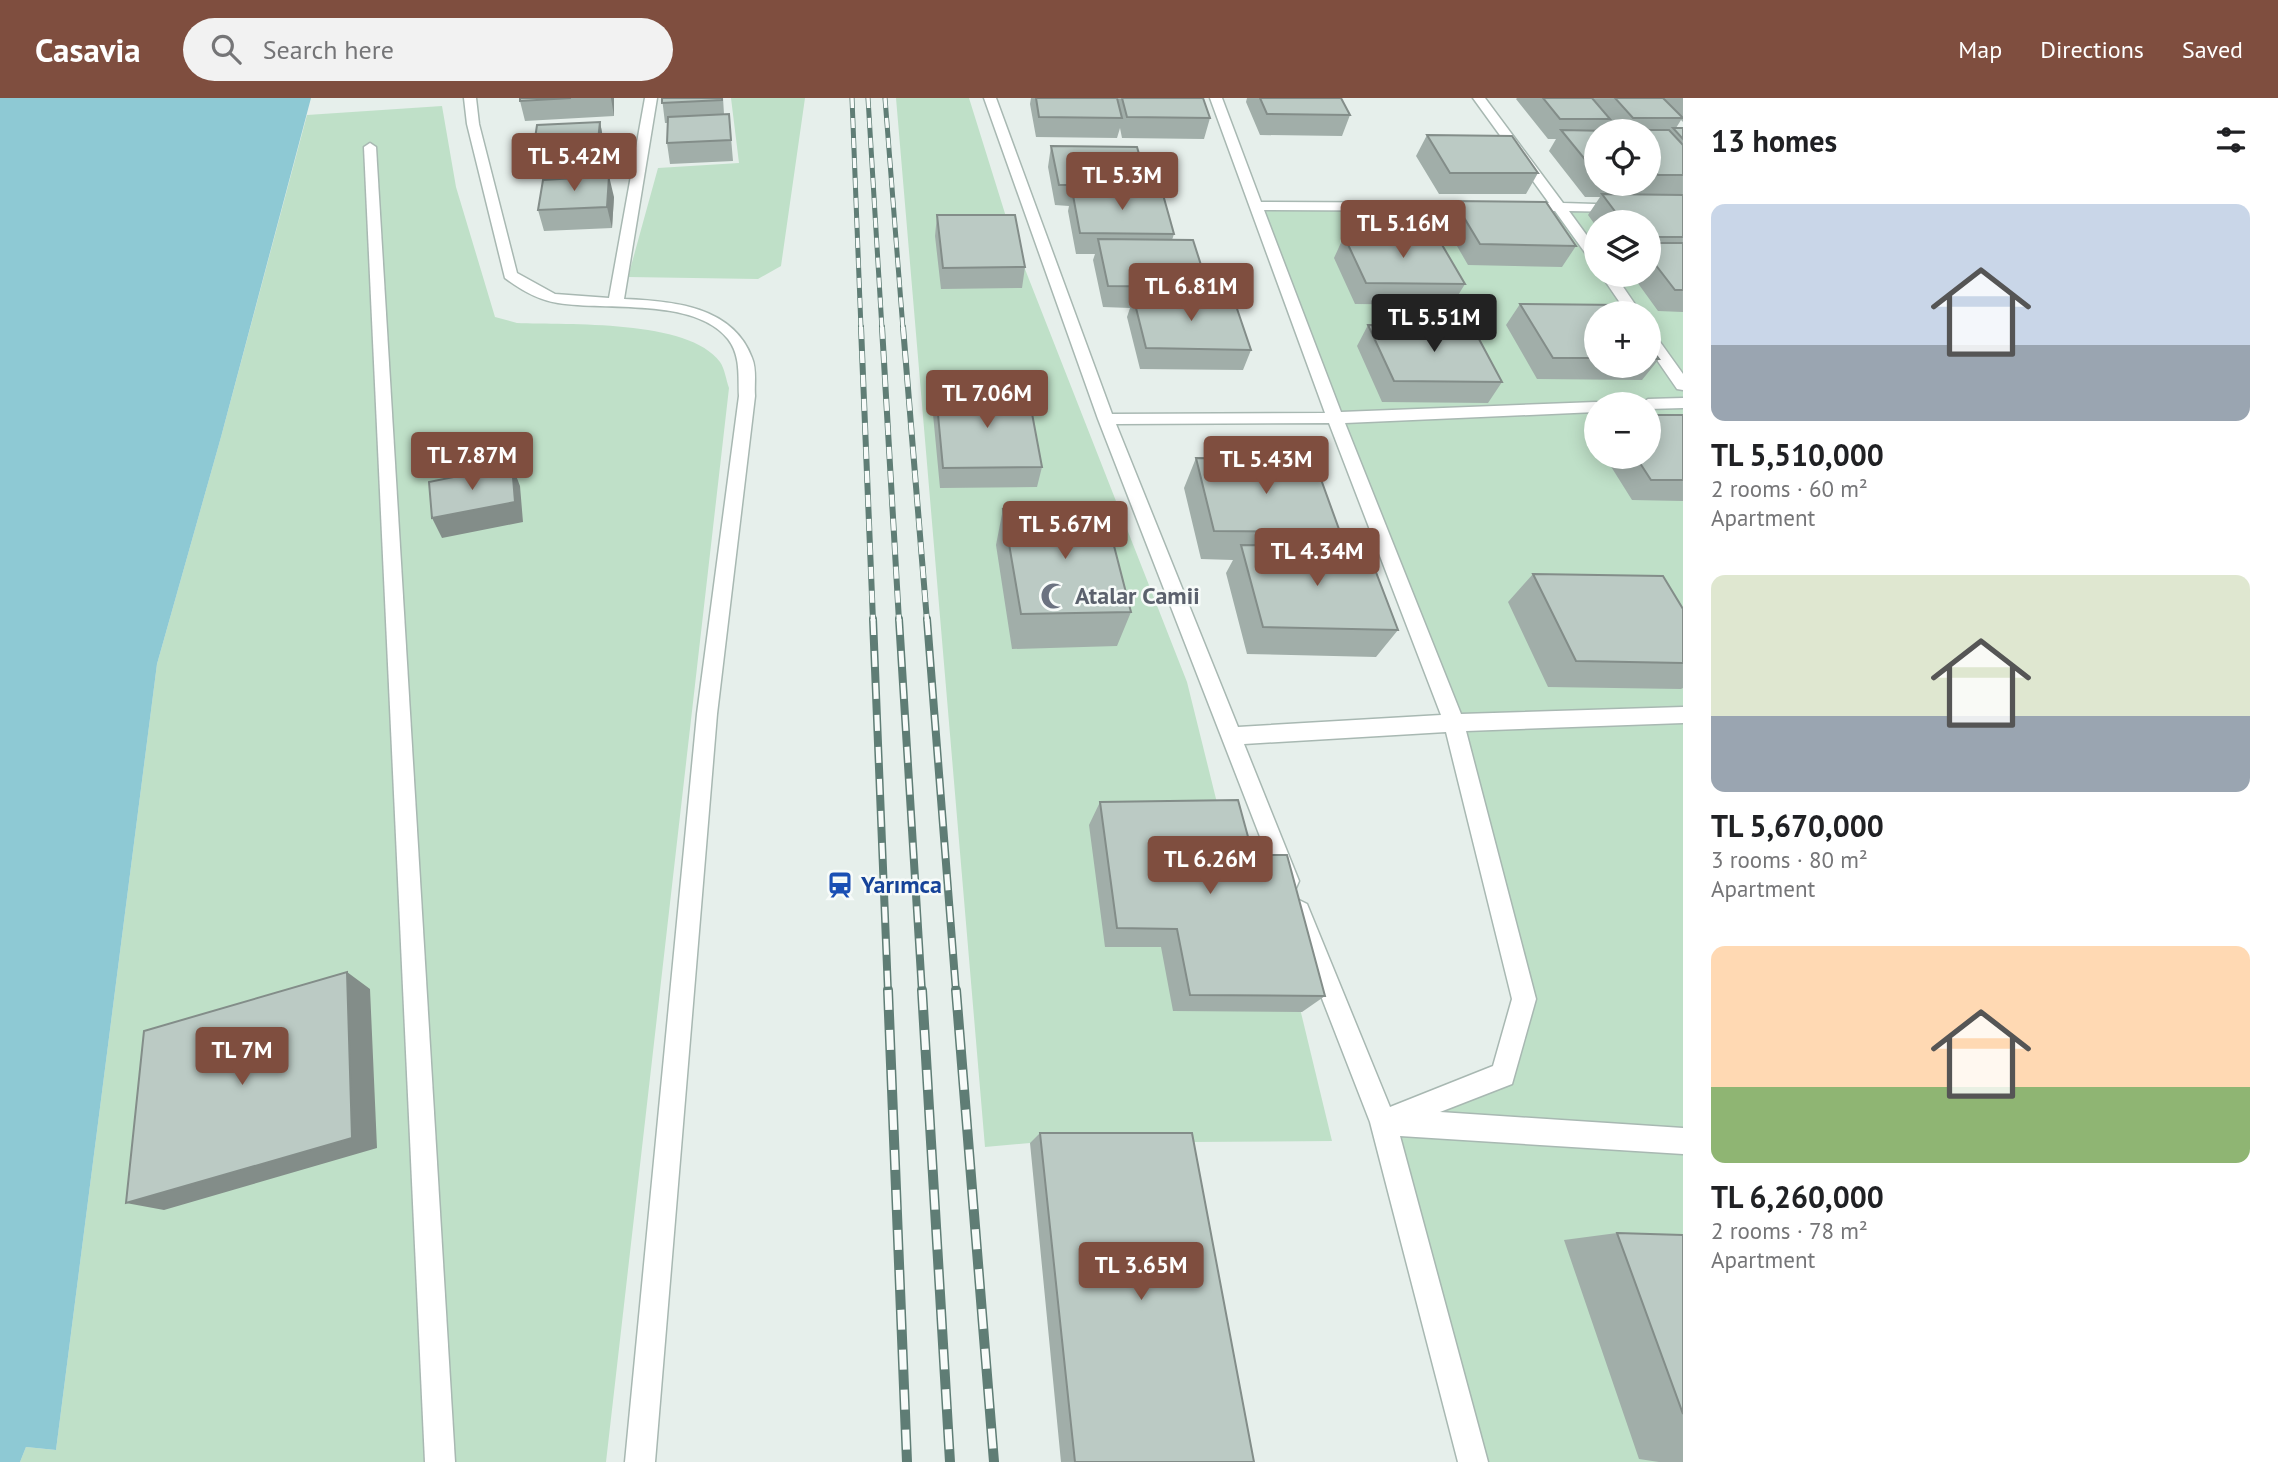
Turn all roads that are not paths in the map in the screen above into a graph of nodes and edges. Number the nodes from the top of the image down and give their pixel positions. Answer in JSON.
{"nodes":[{"id":1,"x":470,"y":98,"type":"edge"},
{"id":2,"x":651,"y":98,"type":"edge"},
{"id":3,"x":990,"y":98,"type":"edge"},
{"id":4,"x":1216,"y":98,"type":"edge"},
{"id":5,"x":1479,"y":98,"type":"edge"},
{"id":6,"x":370,"y":147,"type":"dead end"},
{"id":7,"x":1258,"y":206,"type":"junction"},
{"id":8,"x":1562,"y":207,"type":"junction"},
{"id":9,"x":1629,"y":208,"type":"edge"},
{"id":10,"x":1584,"y":240,"type":"edge"},
{"id":11,"x":616,"y":302,"type":"junction"},
{"id":12,"x":1661,"y":354,"type":"edge"},
{"id":13,"x":1683,"y":385,"type":"edge"},
{"id":14,"x":1683,"y":403,"type":"edge"},
{"id":15,"x":1661,"y":404,"type":"edge"},
{"id":16,"x":1584,"y":408,"type":"edge"},
{"id":17,"x":1335,"y":418,"type":"junction"},
{"id":18,"x":1106,"y":419,"type":"junction"},
{"id":19,"x":1683,"y":715,"type":"edge"},
{"id":20,"x":1454,"y":723,"type":"junction"},
{"id":21,"x":1231,"y":736,"type":"junction"},
{"id":22,"x":1383,"y":1122,"type":"junction"},
{"id":23,"x":1683,"y":1140,"type":"edge"},
{"id":24,"x":440,"y":1462,"type":"edge"},
{"id":25,"x":640,"y":1462,"type":"edge"},
{"id":26,"x":1473,"y":1462,"type":"edge"}],
"edges":[{"from":1,"to":11,"type":"street"},
{"from":2,"to":11,"type":"street"},
{"from":3,"to":18,"type":"street"},
{"from":4,"to":7,"type":"street"},
{"from":5,"to":8,"type":"street"},
{"from":6,"to":24,"type":"street"},
{"from":7,"to":8,"type":"street"},
{"from":7,"to":17,"type":"street"},
{"from":8,"to":9,"type":"street"},
{"from":8,"to":10,"type":"street"},
{"from":11,"to":25,"type":"street"},
{"from":12,"to":13,"type":"street"},
{"from":14,"to":15,"type":"street"},
{"from":16,"to":17,"type":"street"},
{"from":17,"to":18,"type":"street"},
{"from":17,"to":20,"type":"street"},
{"from":18,"to":21,"type":"street"},
{"from":19,"to":20,"type":"street"},
{"from":20,"to":21,"type":"street"},
{"from":20,"to":22,"type":"street"},
{"from":21,"to":22,"type":"street"},
{"from":22,"to":23,"type":"street"},
{"from":22,"to":26,"type":"street"}]}
